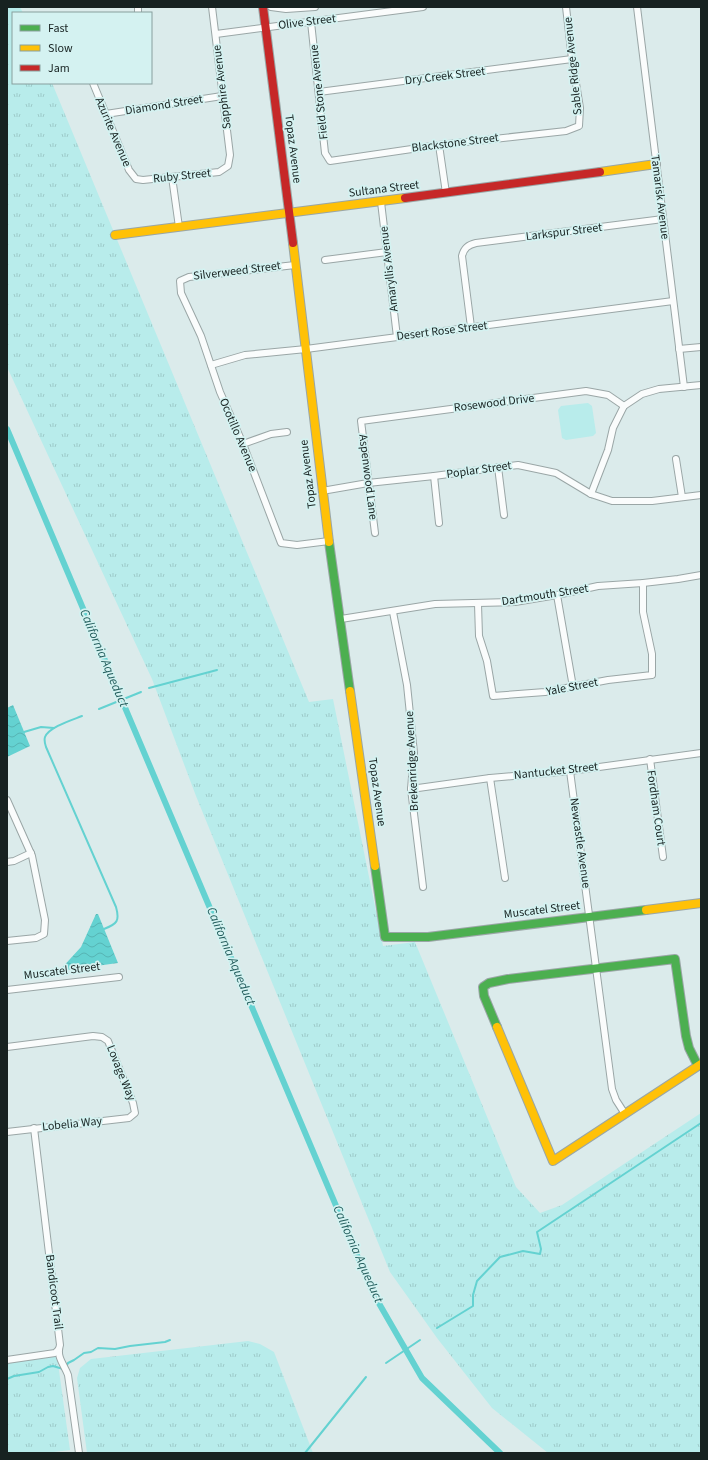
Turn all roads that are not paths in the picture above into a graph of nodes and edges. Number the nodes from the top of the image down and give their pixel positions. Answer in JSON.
{"nodes":[{"id":1,"x":212,"y":7,"type":"edge"},
{"id":2,"x":263,"y":7,"type":"edge"},
{"id":3,"x":271,"y":7,"type":"edge"},
{"id":4,"x":315,"y":7,"type":"edge"},
{"id":5,"x":423,"y":7,"type":"edge"},
{"id":6,"x":566,"y":7,"type":"edge"},
{"id":7,"x":637,"y":7,"type":"edge"},
{"id":8,"x":307,"y":8,"type":"edge"},
{"id":9,"x":311,"y":22,"type":"junction"},
{"id":10,"x":266,"y":28,"type":"junction"},
{"id":11,"x":216,"y":34,"type":"junction"},
{"id":12,"x":572,"y":59,"type":"junction"},
{"id":13,"x":93,"y":84,"type":"edge"},
{"id":14,"x":319,"y":92,"type":"junction"},
{"id":15,"x":222,"y":96,"type":"junction"},
{"id":16,"x":106,"y":114,"type":"junction"},
{"id":17,"x":579,"y":126,"type":"joint"},
{"id":18,"x":438,"y":144,"type":"junction"},
{"id":19,"x":330,"y":161,"type":"joint"},
{"id":20,"x":656,"y":164,"type":"junction"},
{"id":21,"x":228,"y":166,"type":"joint"},
{"id":22,"x":172,"y":177,"type":"junction"},
{"id":23,"x":136,"y":179,"type":"joint"},
{"id":24,"x":446,"y":194,"type":"junction"},
{"id":25,"x":380,"y":202,"type":"junction"},
{"id":26,"x":289,"y":213,"type":"junction"},
{"id":27,"x":663,"y":219,"type":"junction"},
{"id":28,"x":179,"y":227,"type":"junction"},
{"id":29,"x":115,"y":235,"type":"dead end"},
{"id":30,"x":387,"y":252,"type":"junction"},
{"id":31,"x":326,"y":260,"type":"dead end"},
{"id":32,"x":295,"y":265,"type":"junction"},
{"id":33,"x":180,"y":281,"type":"joint"},
{"id":34,"x":673,"y":301,"type":"junction"},
{"id":35,"x":471,"y":328,"type":"junction"},
{"id":36,"x":397,"y":337,"type":"junction"},
{"id":37,"x":701,"y":347,"type":"edge"},
{"id":38,"x":306,"y":349,"type":"junction"},
{"id":39,"x":679,"y":349,"type":"junction"},
{"id":40,"x":211,"y":365,"type":"junction"},
{"id":41,"x":701,"y":384,"type":"edge"},
{"id":42,"x":684,"y":387,"type":"junction"},
{"id":43,"x":624,"y":406,"type":"junction"},
{"id":44,"x":361,"y":421,"type":"joint"},
{"id":45,"x":287,"y":432,"type":"dead end"},
{"id":46,"x":243,"y":444,"type":"junction"},
{"id":47,"x":676,"y":459,"type":"dead end"},
{"id":48,"x":498,"y":467,"type":"junction"},
{"id":49,"x":434,"y":476,"type":"junction"},
{"id":50,"x":368,"y":483,"type":"junction"},
{"id":51,"x":322,"y":491,"type":"junction"},
{"id":52,"x":592,"y":494,"type":"junction"},
{"id":53,"x":701,"y":495,"type":"edge"},
{"id":54,"x":682,"y":497,"type":"junction"},
{"id":55,"x":504,"y":514,"type":"dead end"},
{"id":56,"x":439,"y":523,"type":"dead end"},
{"id":57,"x":375,"y":533,"type":"dead end"},
{"id":58,"x":329,"y":541,"type":"junction"},
{"id":59,"x":701,"y":575,"type":"edge"},
{"id":60,"x":643,"y":583,"type":"junction"},
{"id":61,"x":556,"y":595,"type":"junction"},
{"id":62,"x":478,"y":604,"type":"junction"},
{"id":63,"x":393,"y":612,"type":"junction"},
{"id":64,"x":341,"y":619,"type":"junction"},
{"id":65,"x":573,"y":687,"type":"junction"},
{"id":66,"x":701,"y":753,"type":"edge"},
{"id":67,"x":650,"y":759,"type":"junction"},
{"id":68,"x":570,"y":771,"type":"junction"},
{"id":69,"x":490,"y":778,"type":"junction"},
{"id":70,"x":411,"y":789,"type":"junction"},
{"id":71,"x":7,"y":800,"type":"edge"},
{"id":72,"x":31,"y":853,"type":"junction"},
{"id":73,"x":663,"y":857,"type":"dead end"},
{"id":74,"x":7,"y":862,"type":"edge"},
{"id":75,"x":505,"y":878,"type":"dead end"},
{"id":76,"x":423,"y":887,"type":"dead end"},
{"id":77,"x":701,"y":903,"type":"edge"},
{"id":78,"x":590,"y":916,"type":"junction"},
{"id":79,"x":386,"y":937,"type":"joint"},
{"id":80,"x":7,"y":940,"type":"edge"},
{"id":81,"x":596,"y":968,"type":"junction"},
{"id":82,"x":119,"y":977,"type":"dead end"},
{"id":83,"x":7,"y":990,"type":"edge"},
{"id":84,"x":7,"y":1047,"type":"edge"},
{"id":85,"x":699,"y":1065,"type":"edge"},
{"id":86,"x":135,"y":1112,"type":"joint"},
{"id":87,"x":626,"y":1114,"type":"junction"},
{"id":88,"x":34,"y":1128,"type":"junction"},
{"id":89,"x":7,"y":1132,"type":"edge"},
{"id":90,"x":59,"y":1349,"type":"junction"},
{"id":91,"x":7,"y":1360,"type":"edge"},
{"id":92,"x":79,"y":1453,"type":"edge"}],
"edges":[{"from":1,"to":11,"type":"street","name":"Sapphire Avenue"},
{"from":2,"to":10,"type":"street","name":"Topaz Avenue"},
{"from":3,"to":8,"type":"street","name":"Olive Street"},
{"from":4,"to":8,"type":"street","name":"Olive Street"},
{"from":5,"to":9,"type":"street","name":"Olive Street"},
{"from":6,"to":12,"type":"street","name":"Sable Ridge Avenue"},
{"from":7,"to":20,"type":"street","name":"Tamarisk Avenue"},
{"from":9,"to":10,"type":"street","name":"Olive Street"},
{"from":9,"to":14,"type":"street","name":"Field Stone Avenue"},
{"from":10,"to":11,"type":"street","name":"Olive Street"},
{"from":10,"to":26,"type":"street","name":"Topaz Avenue"},
{"from":11,"to":15,"type":"street","name":"Sapphire Avenue"},
{"from":12,"to":14,"type":"street","name":"Dry Creek Street"},
{"from":12,"to":17,"type":"street","name":"Sable Ridge Avenue"},
{"from":13,"to":16,"type":"street","name":"Azurite Avenue"},
{"from":14,"to":19,"type":"street","name":"Field Stone Avenue"},
{"from":15,"to":16,"type":"street","name":"Diamond Street"},
{"from":15,"to":21,"type":"street","name":"Sapphire Avenue"},
{"from":16,"to":23,"type":"street","name":"Azurite Avenue"},
{"from":17,"to":18,"type":"street","name":"Blackstone Street"},
{"from":18,"to":19,"type":"street","name":"Blackstone Street"},
{"from":18,"to":24,"type":"street"},
{"from":20,"to":24,"type":"street","name":"Sultana Street"},
{"from":20,"to":27,"type":"street","name":"Tamarisk Avenue"},
{"from":21,"to":22,"type":"street","name":"Ruby Street"},
{"from":22,"to":23,"type":"street","name":"Ruby Street"},
{"from":22,"to":28,"type":"street"},
{"from":24,"to":25,"type":"street","name":"Sultana Street"},
{"from":25,"to":26,"type":"street","name":"Sultana Street"},
{"from":25,"to":30,"type":"street","name":"Amaryllis Avenue"},
{"from":26,"to":28,"type":"street","name":"Sultana Street"},
{"from":26,"to":32,"type":"street","name":"Topaz Avenue"},
{"from":27,"to":34,"type":"street","name":"Tamarisk Avenue"},
{"from":27,"to":35,"type":"street","name":"Larkspur Street"},
{"from":28,"to":29,"type":"street","name":"Sultana Street"},
{"from":30,"to":31,"type":"street"},
{"from":30,"to":36,"type":"street","name":"Amaryllis Avenue"},
{"from":32,"to":33,"type":"street","name":"Silverweed Street"},
{"from":32,"to":38,"type":"street","name":"Topaz Avenue"},
{"from":33,"to":40,"type":"street","name":"Ocotillo Avenue"},
{"from":34,"to":35,"type":"street","name":"Desert Rose Street"},
{"from":34,"to":39,"type":"street","name":"Tamarisk Avenue"},
{"from":35,"to":36,"type":"street","name":"Desert Rose Street"},
{"from":36,"to":38,"type":"street","name":"Desert Rose Street"},
{"from":37,"to":39,"type":"street"},
{"from":38,"to":40,"type":"street","name":"Desert Rose Street"},
{"from":38,"to":51,"type":"street","name":"Topaz Avenue"},
{"from":39,"to":42,"type":"street","name":"Tamarisk Avenue"},
{"from":40,"to":46,"type":"street","name":"Ocotillo Avenue"},
{"from":41,"to":42,"type":"street"},
{"from":42,"to":43,"type":"street"},
{"from":43,"to":44,"type":"street","name":"Rosewood Drive"},
{"from":43,"to":52,"type":"street"},
{"from":44,"to":50,"type":"street","name":"Aspenwood Lane"},
{"from":45,"to":46,"type":"street"},
{"from":46,"to":58,"type":"street","name":"Ocotillo Avenue"},
{"from":47,"to":54,"type":"street"},
{"from":48,"to":49,"type":"street","name":"Poplar Street"},
{"from":48,"to":52,"type":"street","name":"Poplar Street"},
{"from":48,"to":55,"type":"street"},
{"from":49,"to":50,"type":"street","name":"Poplar Street"},
{"from":49,"to":56,"type":"street"},
{"from":50,"to":51,"type":"street","name":"Poplar Street"},
{"from":50,"to":57,"type":"street","name":"Aspenwood Lane"},
{"from":51,"to":58,"type":"street","name":"Topaz Avenue"},
{"from":52,"to":54,"type":"street","name":"Poplar Street"},
{"from":53,"to":54,"type":"street","name":"Poplar Street"},
{"from":58,"to":64,"type":"street","name":"Topaz Avenue"},
{"from":59,"to":60,"type":"street","name":"Dartmouth Street"},
{"from":60,"to":61,"type":"street","name":"Dartmouth Street"},
{"from":60,"to":65,"type":"street","name":"Yale Street"},
{"from":61,"to":62,"type":"street","name":"Dartmouth Street"},
{"from":61,"to":65,"type":"street"},
{"from":62,"to":63,"type":"street","name":"Dartmouth Street"},
{"from":62,"to":65,"type":"street","name":"Yale Street"},
{"from":63,"to":64,"type":"street","name":"Dartmouth Street"},
{"from":63,"to":70,"type":"street","name":"Brekenridge Avenue"},
{"from":64,"to":79,"type":"street","name":"Topaz Avenue"},
{"from":66,"to":67,"type":"street","name":"Nantucket Street"},
{"from":67,"to":68,"type":"street","name":"Nantucket Street"},
{"from":67,"to":73,"type":"street","name":"Fordham Court"},
{"from":68,"to":69,"type":"street","name":"Nantucket Street"},
{"from":68,"to":78,"type":"street","name":"Newcastle Avenue"},
{"from":69,"to":70,"type":"street","name":"Nantucket Street"},
{"from":69,"to":75,"type":"street"},
{"from":70,"to":76,"type":"street","name":"Brekenridge Avenue"},
{"from":71,"to":72,"type":"street"},
{"from":72,"to":74,"type":"street"},
{"from":72,"to":80,"type":"street"},
{"from":77,"to":78,"type":"street","name":"Muscatel Street"},
{"from":78,"to":79,"type":"street","name":"Muscatel Street"},
{"from":78,"to":81,"type":"street","name":"Newcastle Avenue"},
{"from":81,"to":85,"type":"street"},
{"from":81,"to":87,"type":"street","name":"Newcastle Avenue"},
{"from":81,"to":87,"type":"street"},
{"from":82,"to":83,"type":"street","name":"Muscatel Street"},
{"from":84,"to":86,"type":"street","name":"Lovage Way"},
{"from":85,"to":87,"type":"street"},
{"from":86,"to":88,"type":"street","name":"Lobelia Way"},
{"from":88,"to":89,"type":"street","name":"Lobelia Way"},
{"from":88,"to":90,"type":"street","name":"Bandicoot Trail"},
{"from":90,"to":91,"type":"street"},
{"from":90,"to":92,"type":"street","name":"Bandicoot Trail"}]}
